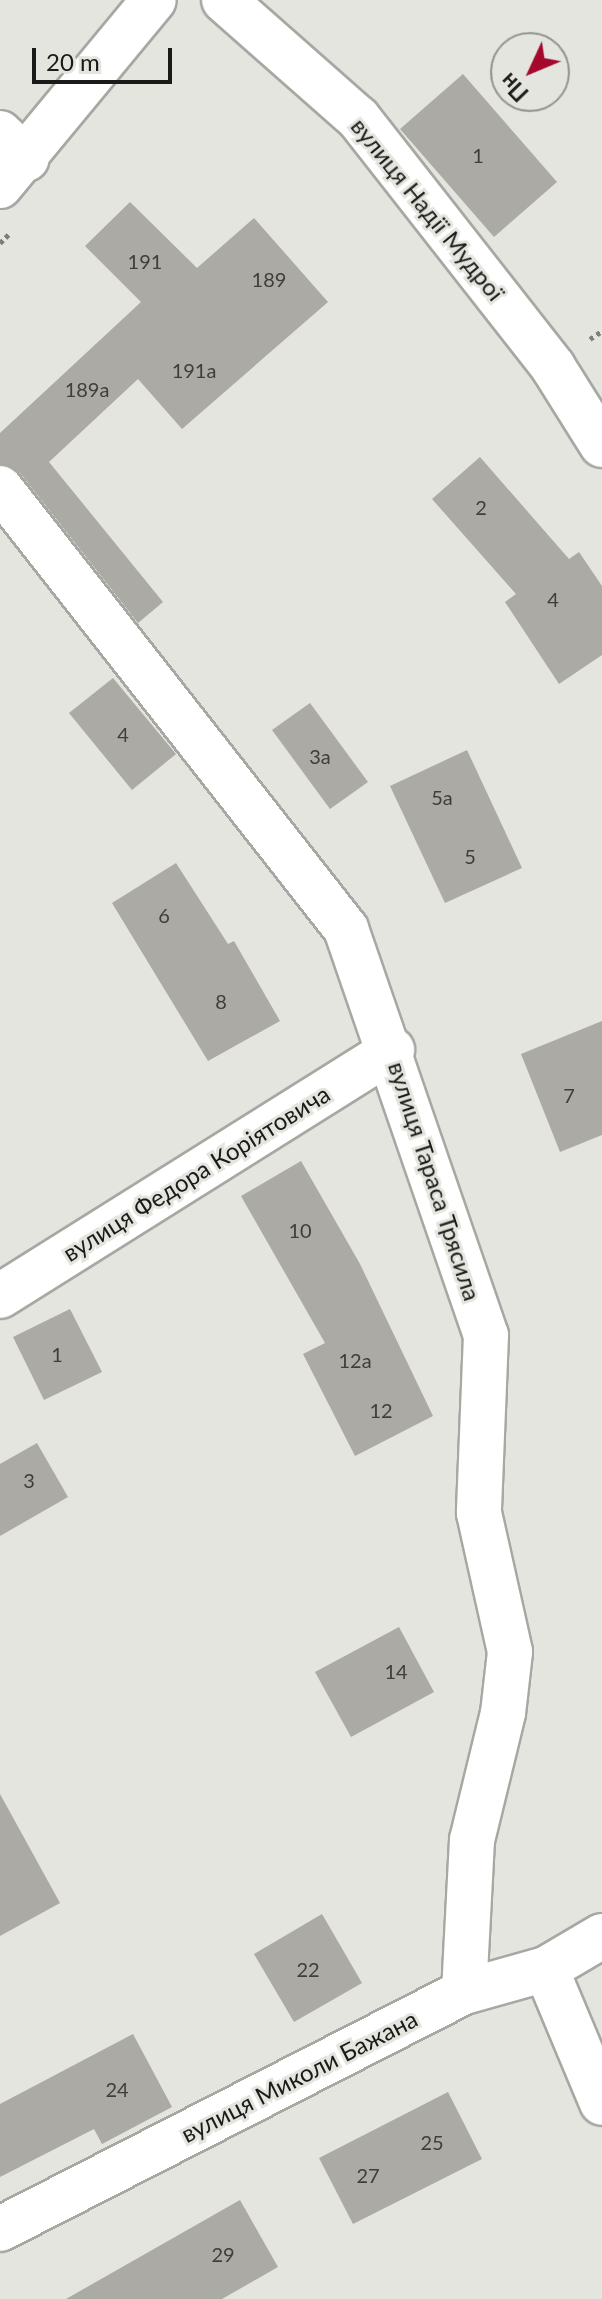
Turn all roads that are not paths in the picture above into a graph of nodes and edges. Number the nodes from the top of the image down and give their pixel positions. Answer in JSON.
{"nodes":[{"id":1,"x":154,"y":0,"type":"edge"},
{"id":2,"x":224,"y":0,"type":"edge"},
{"id":3,"x":9,"y":160,"type":"edge"},
{"id":4,"x":602,"y":445,"type":"edge"},
{"id":5,"x":0,"y":488,"type":"edge"},
{"id":6,"x":392,"y":1050,"type":"junction"},
{"id":7,"x":0,"y":1296,"type":"edge"},
{"id":8,"x":602,"y":1936,"type":"edge"},
{"id":9,"x":546,"y":1969,"type":"junction"},
{"id":10,"x":464,"y":1992,"type":"junction"},
{"id":11,"x":602,"y":2103,"type":"edge"},
{"id":12,"x":0,"y":2229,"type":"edge"}],
"edges":[{"from":1,"to":3,"type":"street"},
{"from":2,"to":4,"type":"street","name":"вулиця Надії Мудрої"},
{"from":5,"to":6,"type":"street","name":"вулиця Тараса Трясила"},
{"from":6,"to":7,"type":"street","name":"вулиця Федора Коріятовича"},
{"from":6,"to":10,"type":"street","name":"вулиця Тараса Трясила"},
{"from":8,"to":9,"type":"street","name":"вулиця Миколи Бажана"},
{"from":9,"to":10,"type":"street","name":"вулиця Миколи Бажана"},
{"from":9,"to":11,"type":"street"},
{"from":10,"to":12,"type":"street","name":"вулиця Миколи Бажана"}]}
